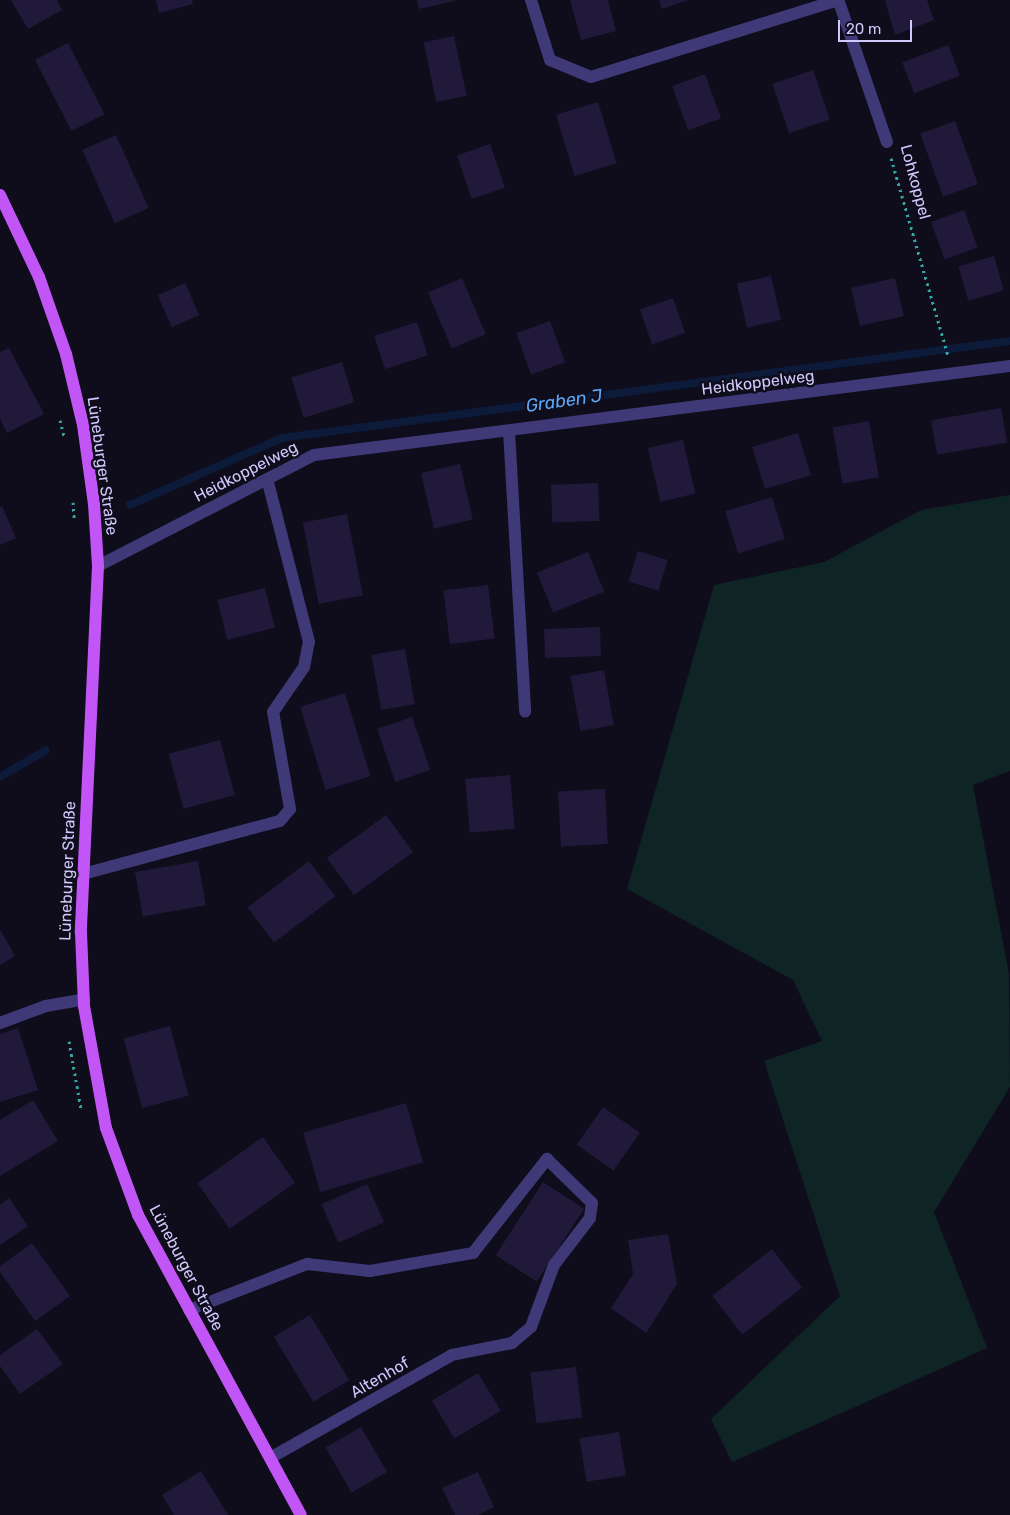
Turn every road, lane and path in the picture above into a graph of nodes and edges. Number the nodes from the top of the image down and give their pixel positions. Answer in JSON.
{"nodes":[{"id":1,"x":531,"y":0,"type":"edge"},
{"id":2,"x":839,"y":1,"type":"edge"},
{"id":3,"x":887,"y":142,"type":"joint"},
{"id":4,"x":0,"y":195,"type":"edge"},
{"id":5,"x":1010,"y":366,"type":"edge"},
{"id":6,"x":952,"y":374,"type":"junction"},
{"id":7,"x":58,"y":412,"type":"dead end"},
{"id":8,"x":509,"y":431,"type":"junction"},
{"id":9,"x":64,"y":440,"type":"dead end"},
{"id":10,"x":267,"y":479,"type":"junction"},
{"id":11,"x":72,"y":497,"type":"dead end"},
{"id":12,"x":74,"y":527,"type":"dead end"},
{"id":13,"x":98,"y":566,"type":"junction"},
{"id":14,"x":525,"y":712,"type":"dead end"},
{"id":15,"x":83,"y":874,"type":"junction"},
{"id":16,"x":84,"y":999,"type":"junction"},
{"id":17,"x":0,"y":1023,"type":"edge"},
{"id":18,"x":68,"y":1036,"type":"dead end"},
{"id":19,"x":83,"y":1116,"type":"dead end"},
{"id":20,"x":189,"y":1310,"type":"junction"},
{"id":21,"x":270,"y":1458,"type":"junction"},
{"id":22,"x":301,"y":1515,"type":"edge"}],
"edges":[{"from":1,"to":2,"type":"street","name":"Lohkoppel"},
{"from":2,"to":3,"type":"street","name":"Lohkoppel"},
{"from":3,"to":6,"type":"path","name":"Lohkoppel"},
{"from":4,"to":13,"type":"main road","name":"Lüneburger Straße"},
{"from":5,"to":6,"type":"street","name":"Heidkoppelweg"},
{"from":6,"to":8,"type":"street","name":"Heidkoppelweg"},
{"from":7,"to":9,"type":"path"},
{"from":8,"to":10,"type":"street","name":"Heidkoppelweg"},
{"from":8,"to":14,"type":"street"},
{"from":10,"to":13,"type":"street","name":"Heidkoppelweg"},
{"from":10,"to":15,"type":"street"},
{"from":11,"to":12,"type":"path"},
{"from":13,"to":15,"type":"main road","name":"Lüneburger Straße"},
{"from":15,"to":16,"type":"main road","name":"Lüneburger Straße"},
{"from":16,"to":17,"type":"street"},
{"from":16,"to":20,"type":"main road","name":"Lüneburger Straße"},
{"from":18,"to":19,"type":"path"},
{"from":20,"to":21,"type":"main road","name":"Lüneburger Straße"},
{"from":20,"to":21,"type":"street","name":"Altenhof"},
{"from":21,"to":22,"type":"main road","name":"Lüneburger Straße"}]}
